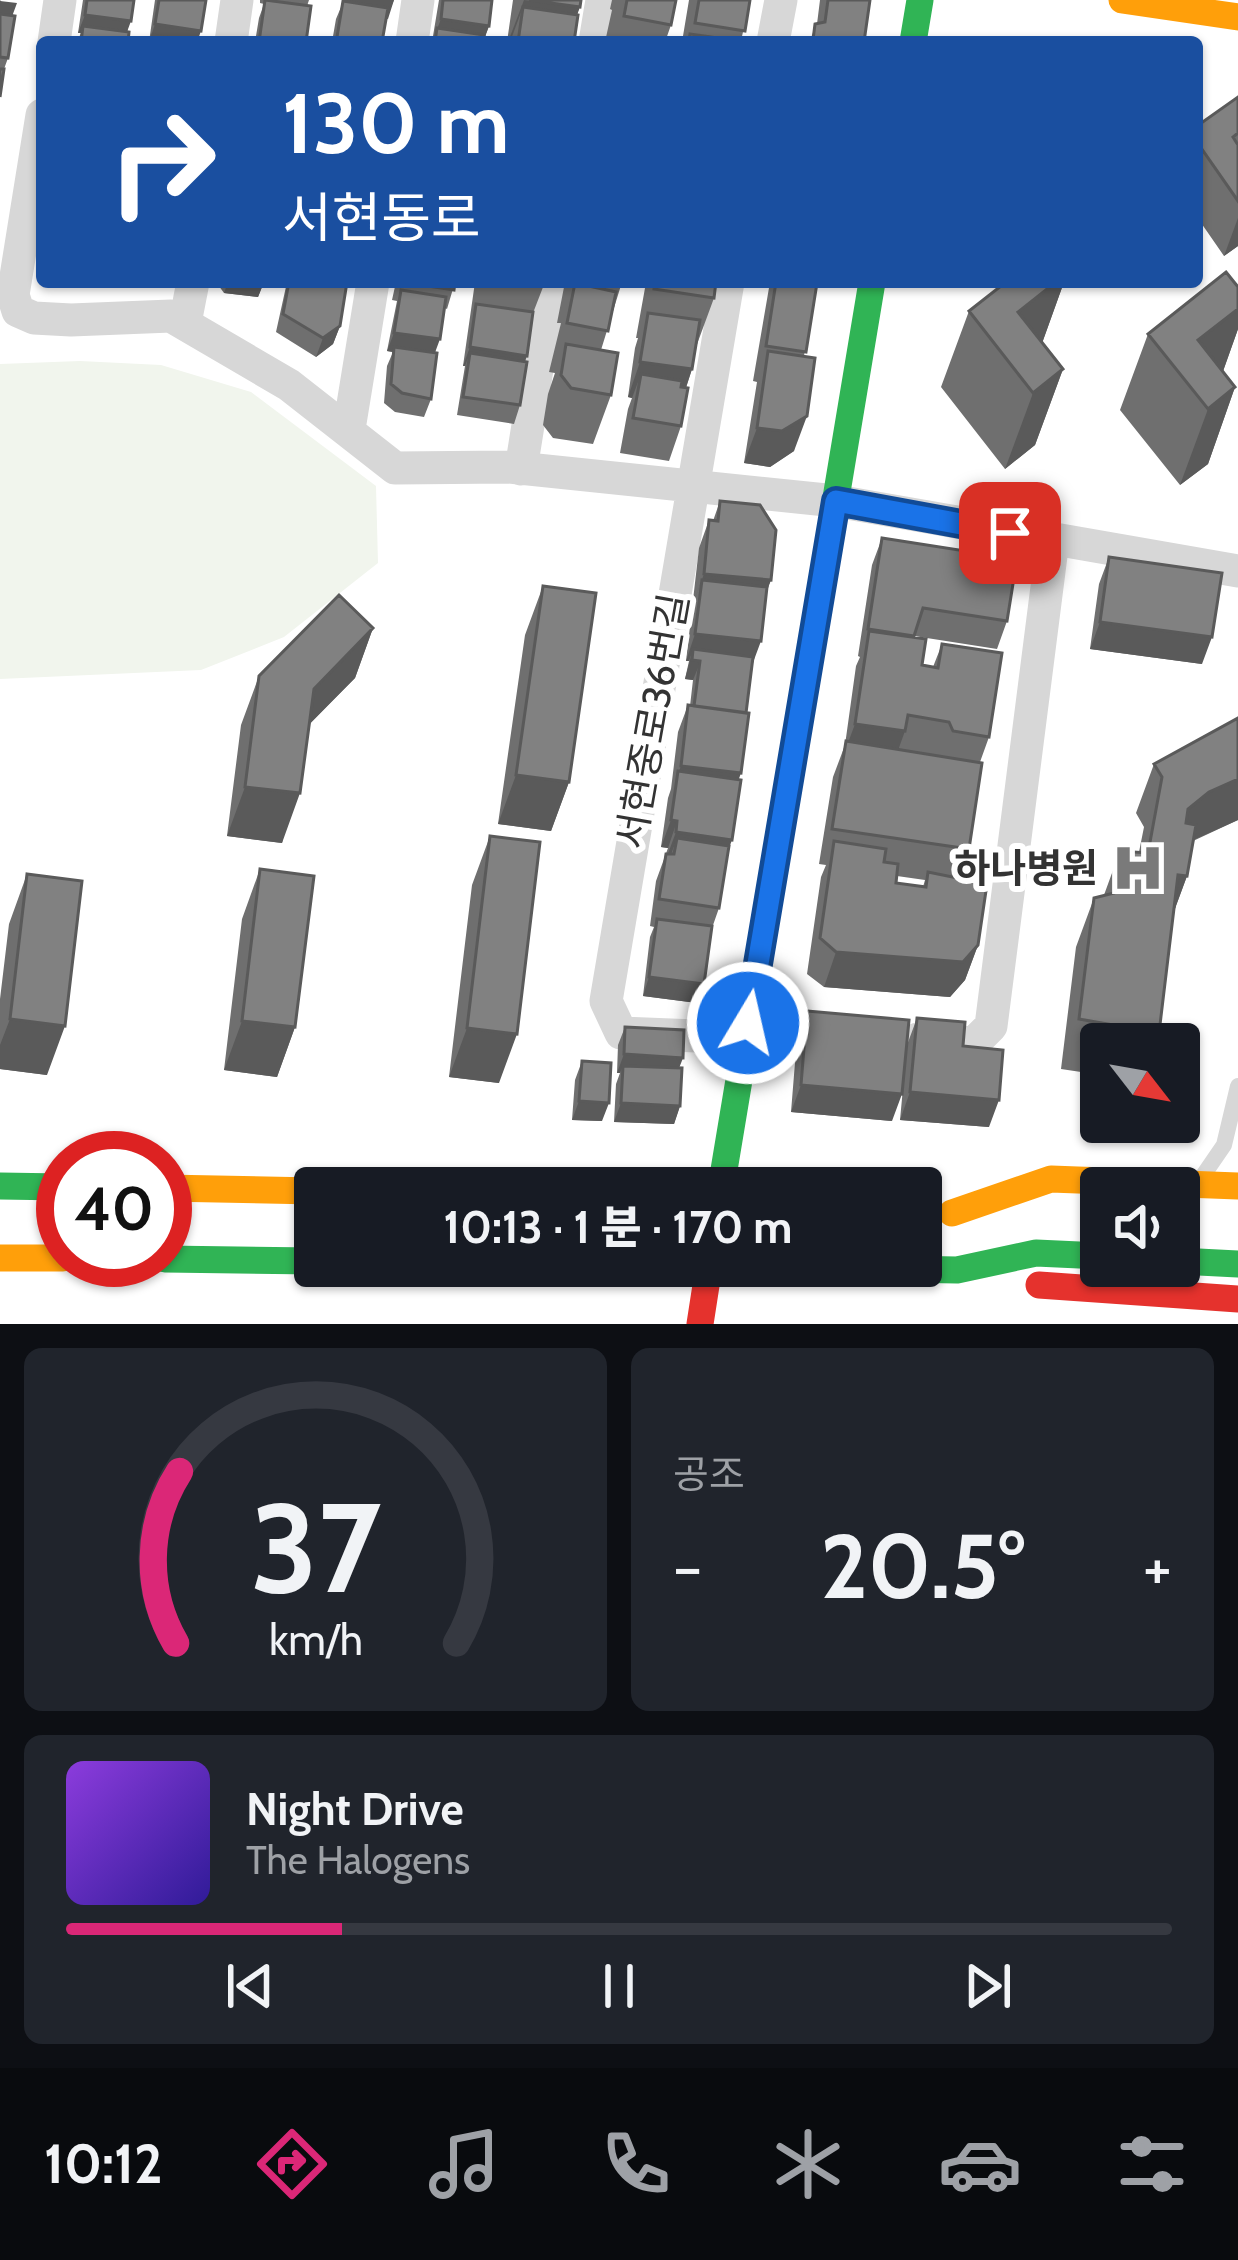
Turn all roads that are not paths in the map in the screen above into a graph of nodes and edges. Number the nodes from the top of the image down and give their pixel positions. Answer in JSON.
{"nodes":[{"id":1,"x":60,"y":0,"type":"edge"},
{"id":2,"x":237,"y":0,"type":"edge"},
{"id":3,"x":418,"y":0,"type":"edge"},
{"id":4,"x":602,"y":0,"type":"edge"},
{"id":5,"x":781,"y":0,"type":"edge"},
{"id":6,"x":920,"y":0,"type":"edge"},
{"id":7,"x":1122,"y":0,"type":"edge"},
{"id":8,"x":1238,"y":17,"type":"edge"},
{"id":9,"x":55,"y":36,"type":"edge"},
{"id":10,"x":232,"y":36,"type":"edge"},
{"id":11,"x":413,"y":36,"type":"edge"},
{"id":12,"x":596,"y":36,"type":"edge"},
{"id":13,"x":774,"y":36,"type":"edge"},
{"id":14,"x":914,"y":36,"type":"edge"},
{"id":15,"x":36,"y":152,"type":"edge"},
{"id":16,"x":192,"y":288,"type":"edge"},
{"id":17,"x":372,"y":288,"type":"edge"},
{"id":18,"x":550,"y":288,"type":"edge"},
{"id":19,"x":727,"y":288,"type":"edge"},
{"id":20,"x":871,"y":288,"type":"edge"},
{"id":21,"x":185,"y":323,"type":"junction"},
{"id":22,"x":349,"y":429,"type":"junction"},
{"id":23,"x":520,"y":469,"type":"junction"},
{"id":24,"x":692,"y":490,"type":"junction"},
{"id":25,"x":836,"y":501,"type":"junction"},
{"id":26,"x":1053,"y":541,"type":"junction"},
{"id":27,"x":1238,"y":571,"type":"edge"},
{"id":28,"x":747,"y":1030,"type":"junction"},
{"id":29,"x":1238,"y":1086,"type":"edge"},
{"id":30,"x":724,"y":1167,"type":"edge"},
{"id":31,"x":1080,"y":1180,"type":"edge"},
{"id":32,"x":1200,"y":1180,"type":"edge"},
{"id":33,"x":0,"y":1186,"type":"edge"},
{"id":34,"x":1200,"y":1186,"type":"edge"},
{"id":35,"x":1238,"y":1186,"type":"edge"},
{"id":36,"x":36,"y":1187,"type":"edge"},
{"id":37,"x":192,"y":1189,"type":"edge"},
{"id":38,"x":294,"y":1191,"type":"edge"},
{"id":39,"x":942,"y":1212,"type":"edge"},
{"id":40,"x":952,"y":1213,"type":"junction"},
{"id":41,"x":1080,"y":1233,"type":"edge"},
{"id":42,"x":1200,"y":1238,"type":"edge"},
{"id":43,"x":1238,"y":1240,"type":"edge"},
{"id":44,"x":1080,"y":1255,"type":"edge"},
{"id":45,"x":0,"y":1258,"type":"edge"},
{"id":46,"x":36,"y":1258,"type":"edge"},
{"id":47,"x":192,"y":1259,"type":"edge"},
{"id":48,"x":294,"y":1261,"type":"edge"},
{"id":49,"x":1200,"y":1262,"type":"edge"},
{"id":50,"x":1238,"y":1264,"type":"edge"},
{"id":51,"x":942,"y":1270,"type":"edge"},
{"id":52,"x":957,"y":1270,"type":"junction"},
{"id":53,"x":706,"y":1287,"type":"edge"},
{"id":54,"x":1238,"y":1299,"type":"edge"},
{"id":55,"x":1203,"y":1311,"type":"edge"},
{"id":56,"x":700,"y":1324,"type":"edge"}],
"edges":[{"from":1,"to":9,"type":"street"},
{"from":2,"to":10,"type":"street"},
{"from":3,"to":11,"type":"street"},
{"from":4,"to":12,"type":"street"},
{"from":5,"to":13,"type":"street"},
{"from":6,"to":14,"type":"street"},
{"from":7,"to":8,"type":"street"},
{"from":15,"to":21,"type":"street"},
{"from":16,"to":21,"type":"street"},
{"from":17,"to":22,"type":"street"},
{"from":18,"to":23,"type":"street"},
{"from":19,"to":24,"type":"street","name":"서현중로36번길"},
{"from":20,"to":25,"type":"street"},
{"from":21,"to":22,"type":"street"},
{"from":22,"to":23,"type":"street"},
{"from":23,"to":24,"type":"street"},
{"from":24,"to":25,"type":"street"},
{"from":24,"to":28,"type":"street","name":"서현중로36번길"},
{"from":25,"to":26,"type":"street"},
{"from":25,"to":28,"type":"street"},
{"from":26,"to":27,"type":"street"},
{"from":26,"to":28,"type":"street"},
{"from":28,"to":30,"type":"street"},
{"from":29,"to":32,"type":"lane"},
{"from":31,"to":40,"type":"street"},
{"from":33,"to":36,"type":"street"},
{"from":34,"to":35,"type":"street"},
{"from":37,"to":38,"type":"street"},
{"from":39,"to":40,"type":"street"},
{"from":40,"to":41,"type":"street"},
{"from":42,"to":43,"type":"street"},
{"from":44,"to":52,"type":"street"},
{"from":45,"to":46,"type":"street"},
{"from":47,"to":48,"type":"street"},
{"from":49,"to":50,"type":"street"},
{"from":51,"to":52,"type":"street"},
{"from":52,"to":55,"type":"street"},
{"from":53,"to":56,"type":"street"},
{"from":54,"to":55,"type":"street"}]}
